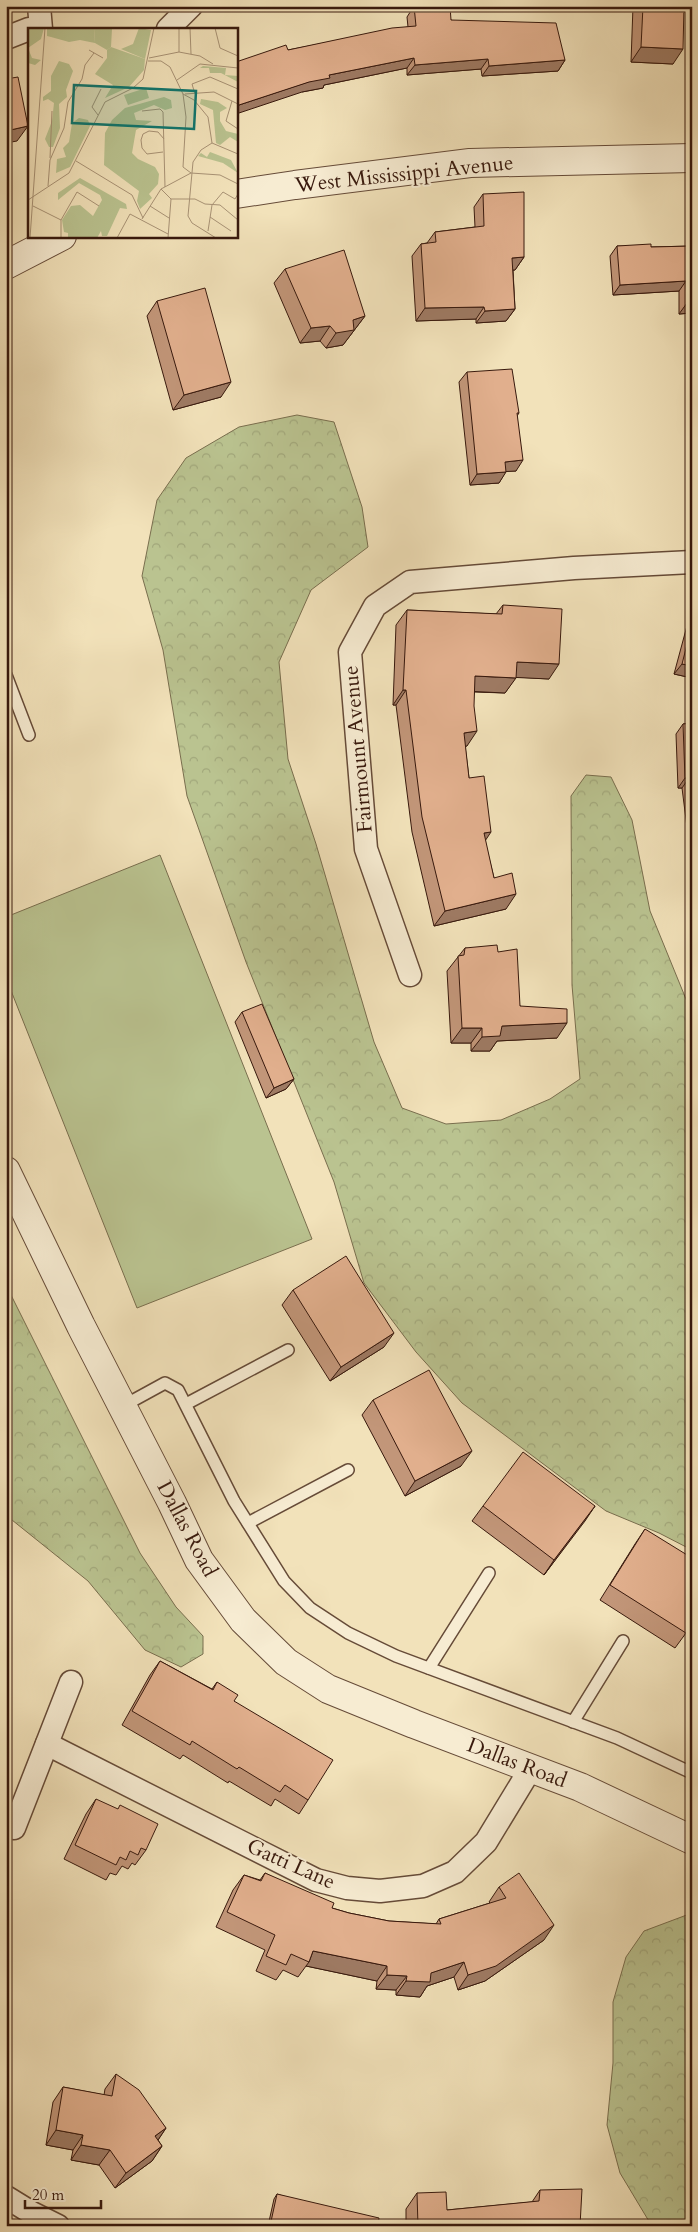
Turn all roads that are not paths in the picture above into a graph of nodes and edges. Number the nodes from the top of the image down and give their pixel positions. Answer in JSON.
{"nodes":[{"id":1,"x":191,"y":6,"type":"edge"},
{"id":2,"x":36,"y":23,"type":"edge"},
{"id":3,"x":169,"y":28,"type":"edge"},
{"id":4,"x":6,"y":38,"type":"edge"},
{"id":5,"x":692,"y":158,"type":"edge"},
{"id":6,"x":238,"y":194,"type":"edge"},
{"id":7,"x":57,"y":238,"type":"edge"},
{"id":8,"x":6,"y":265,"type":"edge"},
{"id":9,"x":692,"y":562,"type":"edge"},
{"id":10,"x":6,"y":675,"type":"edge"},
{"id":11,"x":29,"y":735,"type":"dead end"},
{"id":12,"x":410,"y":975,"type":"dead end"},
{"id":13,"x":6,"y":1171,"type":"edge"},
{"id":14,"x":288,"y":1350,"type":"dead end"},
{"id":15,"x":186,"y":1404,"type":"junction"},
{"id":16,"x":122,"y":1406,"type":"junction"},
{"id":17,"x":348,"y":1470,"type":"dead end"},
{"id":18,"x":248,"y":1523,"type":"junction"},
{"id":19,"x":489,"y":1574,"type":"dead end"},
{"id":20,"x":623,"y":1641,"type":"dead end"},
{"id":21,"x":429,"y":1668,"type":"junction"},
{"id":22,"x":71,"y":1682,"type":"dead end"},
{"id":23,"x":573,"y":1722,"type":"junction"},
{"id":24,"x":47,"y":1744,"type":"junction"},
{"id":25,"x":532,"y":1768,"type":"junction"},
{"id":26,"x":692,"y":1773,"type":"edge"},
{"id":27,"x":14,"y":1828,"type":"dead end"},
{"id":28,"x":692,"y":1840,"type":"edge"},
{"id":29,"x":6,"y":2197,"type":"edge"},
{"id":30,"x":58,"y":2226,"type":"edge"}],
"edges":[{"from":1,"to":3,"type":"street"},
{"from":2,"to":4,"type":"street"},
{"from":5,"to":6,"type":"street","name":"West Mississippi Avenue"},
{"from":7,"to":8,"type":"street"},
{"from":9,"to":12,"type":"street","name":"Fairmount Avenue"},
{"from":10,"to":11,"type":"lane"},
{"from":13,"to":16,"type":"street","name":"Dallas Road"},
{"from":14,"to":15,"type":"lane"},
{"from":15,"to":16,"type":"lane"},
{"from":15,"to":18,"type":"lane"},
{"from":16,"to":25,"type":"street","name":"Dallas Road"},
{"from":17,"to":18,"type":"lane"},
{"from":18,"to":21,"type":"lane"},
{"from":19,"to":21,"type":"lane"},
{"from":20,"to":23,"type":"lane"},
{"from":21,"to":23,"type":"lane"},
{"from":22,"to":24,"type":"street"},
{"from":23,"to":26,"type":"lane"},
{"from":24,"to":25,"type":"street","name":"Gatti Lane"},
{"from":24,"to":27,"type":"street"},
{"from":25,"to":28,"type":"street","name":"Dallas Road"},
{"from":29,"to":30,"type":"street"}]}
